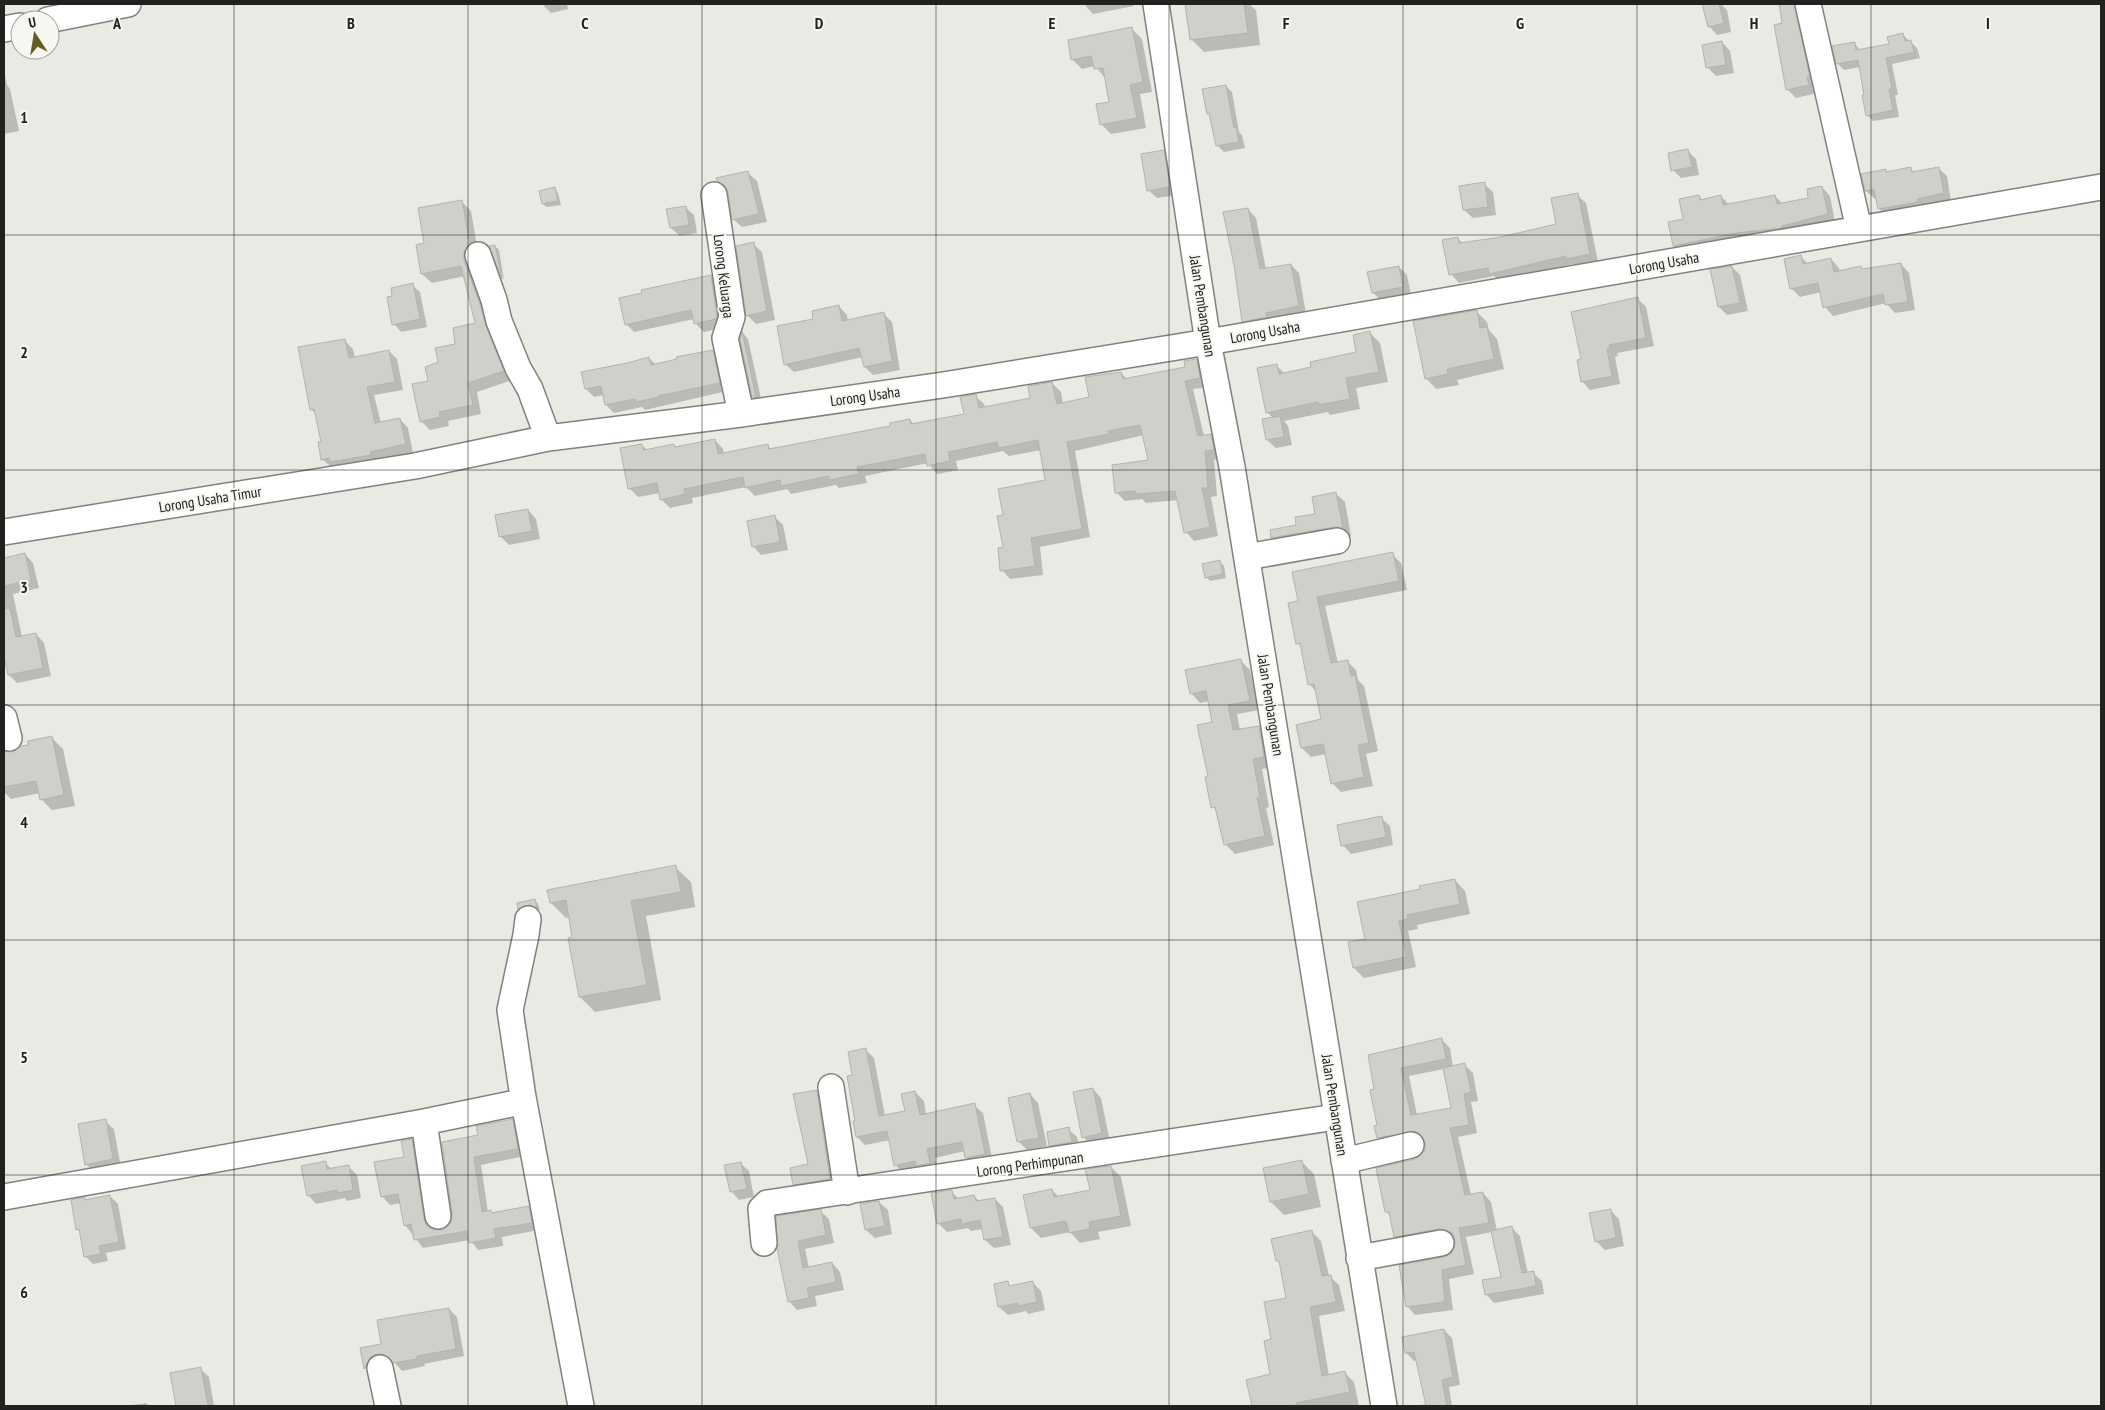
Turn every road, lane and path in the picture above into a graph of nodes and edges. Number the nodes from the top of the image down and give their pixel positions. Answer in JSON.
{"nodes":[{"id":1,"x":128,"y":4,"type":"edge"},
{"id":2,"x":1156,"y":4,"type":"edge"},
{"id":3,"x":1808,"y":4,"type":"edge"},
{"id":4,"x":60,"y":18,"type":"edge"},
{"id":5,"x":2101,"y":187,"type":"edge"},
{"id":6,"x":714,"y":195,"type":"dead end"},
{"id":7,"x":1859,"y":229,"type":"junction"},
{"id":8,"x":478,"y":255,"type":"dead end"},
{"id":9,"x":1208,"y":342,"type":"junction"},
{"id":10,"x":741,"y":414,"type":"junction"},
{"id":11,"x":548,"y":438,"type":"junction"},
{"id":12,"x":421,"y":465,"type":"joint"},
{"id":13,"x":4,"y":532,"type":"edge"},
{"id":14,"x":1338,"y":541,"type":"dead end"},
{"id":15,"x":1247,"y":557,"type":"junction"},
{"id":16,"x":528,"y":919,"type":"dead end"},
{"id":17,"x":831,"y":1087,"type":"dead end"},
{"id":18,"x":523,"y":1097,"type":"junction"},
{"id":19,"x":1336,"y":1117,"type":"junction"},
{"id":20,"x":424,"y":1122,"type":"junction"},
{"id":21,"x":1411,"y":1145,"type":"dead end"},
{"id":22,"x":1344,"y":1161,"type":"junction"},
{"id":23,"x":847,"y":1192,"type":"junction"},
{"id":24,"x":4,"y":1197,"type":"edge"},
{"id":25,"x":438,"y":1216,"type":"dead end"},
{"id":26,"x":764,"y":1243,"type":"dead end"},
{"id":27,"x":1441,"y":1243,"type":"dead end"},
{"id":28,"x":1360,"y":1258,"type":"junction"},
{"id":29,"x":380,"y":1368,"type":"dead end"},
{"id":30,"x":1378,"y":1405,"type":"edge"},
{"id":31,"x":388,"y":1406,"type":"edge"},
{"id":32,"x":581,"y":1406,"type":"edge"}],
"edges":[{"from":1,"to":4,"type":"street"},
{"from":2,"to":9,"type":"street","name":"Jalan Pembangunan"},
{"from":3,"to":7,"type":"street"},
{"from":5,"to":7,"type":"street","name":"Lorong Usaha"},
{"from":6,"to":10,"type":"street","name":"Lorong Keluarga"},
{"from":7,"to":9,"type":"street","name":"Lorong Usaha"},
{"from":8,"to":11,"type":"street"},
{"from":9,"to":10,"type":"street","name":"Lorong Usaha"},
{"from":9,"to":15,"type":"street","name":"Jalan Pembangunan"},
{"from":10,"to":11,"type":"street","name":"Lorong Usaha"},
{"from":11,"to":12,"type":"street","name":"Lorong Usaha"},
{"from":12,"to":13,"type":"street","name":"Lorong Usaha Timur"},
{"from":14,"to":15,"type":"street"},
{"from":15,"to":19,"type":"street","name":"Jalan Pembangunan"},
{"from":16,"to":18,"type":"street"},
{"from":17,"to":23,"type":"street"},
{"from":18,"to":20,"type":"street"},
{"from":18,"to":32,"type":"street"},
{"from":19,"to":22,"type":"street","name":"Jalan Pembangunan"},
{"from":19,"to":23,"type":"street","name":"Lorong Perhimpunan"},
{"from":20,"to":24,"type":"street"},
{"from":20,"to":25,"type":"street"},
{"from":21,"to":22,"type":"street"},
{"from":22,"to":28,"type":"street","name":"Jalan Pembangunan"},
{"from":23,"to":26,"type":"street","name":"Lorong Perhimpunan"},
{"from":27,"to":28,"type":"street"},
{"from":28,"to":30,"type":"street","name":"Jalan Pembangunan"},
{"from":29,"to":31,"type":"street"}]}
